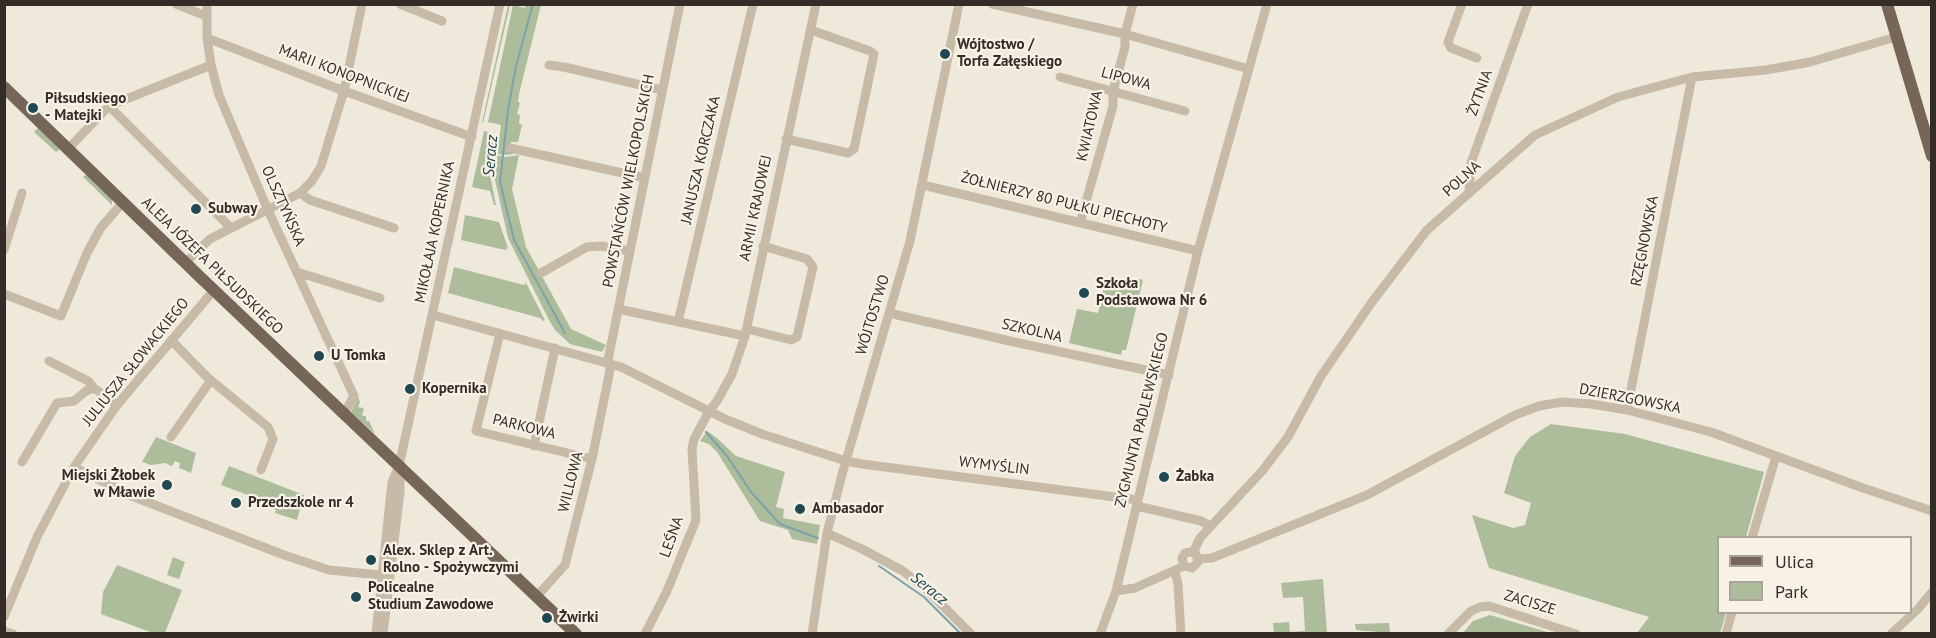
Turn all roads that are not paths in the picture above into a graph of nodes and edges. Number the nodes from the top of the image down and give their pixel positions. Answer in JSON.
{"nodes":[{"id":1,"x":176,"y":4,"type":"edge"},
{"id":2,"x":207,"y":4,"type":"edge"},
{"id":3,"x":362,"y":4,"type":"edge"},
{"id":4,"x":400,"y":4,"type":"edge"},
{"id":5,"x":500,"y":4,"type":"edge"},
{"id":6,"x":680,"y":4,"type":"edge"},
{"id":7,"x":753,"y":4,"type":"edge"},
{"id":8,"x":816,"y":4,"type":"edge"},
{"id":9,"x":959,"y":4,"type":"edge"},
{"id":10,"x":992,"y":4,"type":"edge"},
{"id":11,"x":1133,"y":4,"type":"edge"},
{"id":12,"x":1267,"y":4,"type":"edge"},
{"id":13,"x":1462,"y":4,"type":"edge"},
{"id":14,"x":1528,"y":4,"type":"edge"},
{"id":15,"x":1887,"y":4,"type":"edge"},
{"id":16,"x":206,"y":16,"type":"junction"},
{"id":17,"x":442,"y":21,"type":"dead end"},
{"id":18,"x":811,"y":30,"type":"junction"},
{"id":19,"x":1125,"y":34,"type":"junction"},
{"id":20,"x":1896,"y":37,"type":"junction"},
{"id":21,"x":207,"y":38,"type":"junction"},
{"id":22,"x":1477,"y":58,"type":"dead end"},
{"id":23,"x":211,"y":65,"type":"junction"},
{"id":24,"x":549,"y":65,"type":"dead end"},
{"id":25,"x":1249,"y":69,"type":"junction"},
{"id":26,"x":1060,"y":77,"type":"dead end"},
{"id":27,"x":1692,"y":77,"type":"junction"},
{"id":28,"x":4,"y":87,"type":"edge"},
{"id":29,"x":662,"y":90,"type":"junction"},
{"id":30,"x":344,"y":91,"type":"junction"},
{"id":31,"x":1113,"y":91,"type":"junction"},
{"id":32,"x":109,"y":106,"type":"junction"},
{"id":33,"x":1185,"y":111,"type":"dead end"},
{"id":34,"x":472,"y":137,"type":"junction"},
{"id":35,"x":786,"y":139,"type":"junction"},
{"id":36,"x":510,"y":148,"type":"dead end"},
{"id":37,"x":68,"y":149,"type":"junction"},
{"id":38,"x":1932,"y":156,"type":"edge"},
{"id":39,"x":645,"y":178,"type":"junction"},
{"id":40,"x":923,"y":185,"type":"junction"},
{"id":41,"x":300,"y":193,"type":"junction"},
{"id":42,"x":1469,"y":193,"type":"junction"},
{"id":43,"x":22,"y":194,"type":"dead end"},
{"id":44,"x":123,"y":202,"type":"junction"},
{"id":45,"x":267,"y":208,"type":"junction"},
{"id":46,"x":1080,"y":223,"type":"junction"},
{"id":47,"x":230,"y":227,"type":"junction"},
{"id":48,"x":394,"y":228,"type":"dead end"},
{"id":49,"x":763,"y":246,"type":"junction"},
{"id":50,"x":4,"y":250,"type":"edge"},
{"id":51,"x":630,"y":251,"type":"junction"},
{"id":52,"x":1198,"y":251,"type":"junction"},
{"id":53,"x":186,"y":262,"type":"junction"},
{"id":54,"x":297,"y":272,"type":"junction"},
{"id":55,"x":541,"y":273,"type":"dead end"},
{"id":56,"x":214,"y":290,"type":"junction"},
{"id":57,"x":6,"y":297,"type":"edge"},
{"id":58,"x":380,"y":298,"type":"dead end"},
{"id":59,"x":618,"y":309,"type":"junction"},
{"id":60,"x":890,"y":313,"type":"junction"},
{"id":61,"x":433,"y":315,"type":"junction"},
{"id":62,"x":678,"y":322,"type":"junction"},
{"id":63,"x":746,"y":332,"type":"junction"},
{"id":64,"x":500,"y":333,"type":"junction"},
{"id":65,"x":172,"y":340,"type":"junction"},
{"id":66,"x":555,"y":348,"type":"junction"},
{"id":67,"x":49,"y":361,"type":"dead end"},
{"id":68,"x":610,"y":364,"type":"junction"},
{"id":69,"x":1169,"y":375,"type":"junction"},
{"id":70,"x":211,"y":380,"type":"junction"},
{"id":71,"x":94,"y":388,"type":"junction"},
{"id":72,"x":117,"y":405,"type":"junction"},
{"id":73,"x":1627,"y":410,"type":"junction"},
{"id":74,"x":709,"y":411,"type":"junction"},
{"id":75,"x":345,"y":412,"type":"junction"},
{"id":76,"x":171,"y":437,"type":"dead end"},
{"id":77,"x":534,"y":446,"type":"junction"},
{"id":78,"x":1776,"y":456,"type":"junction"},
{"id":79,"x":592,"y":459,"type":"junction"},
{"id":80,"x":846,"y":460,"type":"junction"},
{"id":81,"x":22,"y":462,"type":"dead end"},
{"id":82,"x":399,"y":466,"type":"junction"},
{"id":83,"x":74,"y":467,"type":"junction"},
{"id":84,"x":261,"y":470,"type":"dead end"},
{"id":85,"x":1138,"y":503,"type":"junction"},
{"id":86,"x":1932,"y":511,"type":"edge"},
{"id":87,"x":1210,"y":526,"type":"junction"},
{"id":88,"x":826,"y":533,"type":"junction"},
{"id":89,"x":1752,"y":536,"type":"edge"},
{"id":90,"x":1196,"y":556,"type":"junction"},
{"id":91,"x":1174,"y":572,"type":"junction"},
{"id":92,"x":386,"y":575,"type":"junction"},
{"id":93,"x":1116,"y":591,"type":"junction"},
{"id":94,"x":1932,"y":592,"type":"edge"},
{"id":95,"x":537,"y":596,"type":"junction"},
{"id":96,"x":1731,"y":614,"type":"edge"},
{"id":97,"x":4,"y":617,"type":"edge"},
{"id":98,"x":4,"y":631,"type":"edge"},
{"id":99,"x":13,"y":633,"type":"edge"},
{"id":100,"x":376,"y":633,"type":"edge"},
{"id":101,"x":383,"y":633,"type":"edge"},
{"id":102,"x":576,"y":633,"type":"edge"},
{"id":103,"x":645,"y":633,"type":"edge"},
{"id":104,"x":812,"y":633,"type":"edge"},
{"id":105,"x":971,"y":633,"type":"edge"},
{"id":106,"x":1100,"y":633,"type":"edge"},
{"id":107,"x":1181,"y":633,"type":"edge"},
{"id":108,"x":1448,"y":633,"type":"edge"},
{"id":109,"x":1576,"y":633,"type":"edge"},
{"id":110,"x":1726,"y":633,"type":"edge"},
{"id":111,"x":1891,"y":633,"type":"edge"}],
"edges":[{"from":1,"to":16,"type":"street"},
{"from":2,"to":16,"type":"street","name":"OLSZTYŃSKA"},
{"from":3,"to":30,"type":"street"},
{"from":4,"to":17,"type":"street"},
{"from":5,"to":34,"type":"street","name":"MIKOŁAJA KOPERNIKA"},
{"from":6,"to":29,"type":"street","name":"POWSTAŃCÓW WIELKOPOLSKICH"},
{"from":7,"to":62,"type":"street","name":"JANUSZA KORCZAKA"},
{"from":8,"to":18,"type":"street","name":"ARMII KRAJOWEJ"},
{"from":9,"to":40,"type":"street","name":"WÓJTOSTWO"},
{"from":10,"to":19,"type":"street"},
{"from":11,"to":19,"type":"street","name":"KWIATOWA"},
{"from":12,"to":25,"type":"street","name":"ZYGMUNTA PADLEWSKIEGO"},
{"from":13,"to":22,"type":"street"},
{"from":14,"to":42,"type":"street","name":"ŻYTNIA"},
{"from":15,"to":20,"type":"main road"},
{"from":16,"to":21,"type":"street","name":"OLSZTYŃSKA"},
{"from":18,"to":35,"type":"street","name":"ARMII KRAJOWEJ"},
{"from":18,"to":35,"type":"street"},
{"from":19,"to":25,"type":"street"},
{"from":19,"to":31,"type":"street","name":"KWIATOWA"},
{"from":20,"to":27,"type":"street","name":"POLNA"},
{"from":20,"to":38,"type":"main road"},
{"from":21,"to":23,"type":"street","name":"OLSZTYŃSKA"},
{"from":21,"to":30,"type":"street","name":"MARII KONOPNICKIEJ"},
{"from":23,"to":32,"type":"street"},
{"from":23,"to":45,"type":"street","name":"OLSZTYŃSKA"},
{"from":24,"to":29,"type":"street"},
{"from":25,"to":52,"type":"street","name":"ZYGMUNTA PADLEWSKIEGO"},
{"from":26,"to":31,"type":"street","name":"LIPOWA"},
{"from":27,"to":42,"type":"street","name":"POLNA"},
{"from":27,"to":73,"type":"street","name":"RZĘGNOWSKA"},
{"from":28,"to":37,"type":"main road","name":"ALEJA JÓZEFA PIŁSUDSKIEGO"},
{"from":29,"to":39,"type":"street","name":"POWSTAŃCÓW WIELKOPOLSKICH"},
{"from":30,"to":34,"type":"street","name":"MARII KONOPNICKIEJ"},
{"from":30,"to":41,"type":"street"},
{"from":31,"to":33,"type":"street","name":"LIPOWA"},
{"from":31,"to":46,"type":"street","name":"KWIATOWA"},
{"from":32,"to":37,"type":"street"},
{"from":32,"to":47,"type":"street"},
{"from":34,"to":61,"type":"street","name":"MIKOŁAJA KOPERNIKA"},
{"from":35,"to":49,"type":"street","name":"ARMII KRAJOWEJ"},
{"from":36,"to":39,"type":"street"},
{"from":37,"to":44,"type":"main road","name":"ALEJA JÓZEFA PIŁSUDSKIEGO"},
{"from":39,"to":51,"type":"street","name":"POWSTAŃCÓW WIELKOPOLSKICH"},
{"from":40,"to":46,"type":"street","name":"ŻOŁNIERZY 80 PUŁKU PIECHOTY"},
{"from":40,"to":60,"type":"street","name":"WÓJTOSTWO"},
{"from":41,"to":45,"type":"street"},
{"from":41,"to":48,"type":"street"},
{"from":42,"to":87,"type":"street","name":"POLNA"},
{"from":43,"to":50,"type":"street"},
{"from":44,"to":53,"type":"main road","name":"ALEJA JÓZEFA PIŁSUDSKIEGO"},
{"from":44,"to":57,"type":"street"},
{"from":45,"to":47,"type":"street"},
{"from":45,"to":54,"type":"street","name":"OLSZTYŃSKA"},
{"from":46,"to":52,"type":"street","name":"ŻOŁNIERZY 80 PUŁKU PIECHOTY"},
{"from":47,"to":53,"type":"street"},
{"from":49,"to":63,"type":"street","name":"ARMII KRAJOWEJ"},
{"from":49,"to":63,"type":"street"},
{"from":51,"to":55,"type":"street"},
{"from":51,"to":59,"type":"street","name":"POWSTAŃCÓW WIELKOPOLSKICH"},
{"from":52,"to":69,"type":"street","name":"ZYGMUNTA PADLEWSKIEGO"},
{"from":53,"to":56,"type":"main road","name":"ALEJA JÓZEFA PIŁSUDSKIEGO"},
{"from":54,"to":58,"type":"street"},
{"from":54,"to":75,"type":"street","name":"OLSZTYŃSKA"},
{"from":56,"to":65,"type":"street","name":"JULIUSZA SŁOWACKIEGO"},
{"from":56,"to":75,"type":"main road","name":"ALEJA JÓZEFA PIŁSUDSKIEGO"},
{"from":59,"to":62,"type":"street"},
{"from":59,"to":68,"type":"street","name":"POWSTAŃCÓW WIELKOPOLSKICH"},
{"from":60,"to":69,"type":"street","name":"SZKOLNA"},
{"from":60,"to":80,"type":"street","name":"WÓJTOSTWO"},
{"from":61,"to":64,"type":"street","name":"WYMYŚLIN"},
{"from":61,"to":82,"type":"street","name":"MIKOŁAJA KOPERNIKA"},
{"from":62,"to":63,"type":"street"},
{"from":63,"to":74,"type":"street","name":"ARMII KRAJOWEJ"},
{"from":64,"to":66,"type":"street","name":"WYMYŚLIN"},
{"from":64,"to":77,"type":"street","name":"PARKOWA"},
{"from":65,"to":70,"type":"street"},
{"from":65,"to":72,"type":"street","name":"JULIUSZA SŁOWACKIEGO"},
{"from":66,"to":68,"type":"street","name":"WYMYŚLIN"},
{"from":66,"to":77,"type":"street"},
{"from":67,"to":71,"type":"street"},
{"from":68,"to":74,"type":"street","name":"WYMYŚLIN"},
{"from":68,"to":79,"type":"street","name":"WILLOWA"},
{"from":69,"to":85,"type":"street","name":"ZYGMUNTA PADLEWSKIEGO"},
{"from":70,"to":76,"type":"street"},
{"from":70,"to":84,"type":"street"},
{"from":71,"to":72,"type":"street"},
{"from":71,"to":81,"type":"street"},
{"from":72,"to":83,"type":"street","name":"JULIUSZA SŁOWACKIEGO"},
{"from":73,"to":78,"type":"street","name":"DZIERZGOWSKA"},
{"from":73,"to":90,"type":"street","name":"DZIERZGOWSKA"},
{"from":74,"to":80,"type":"street","name":"WYMYŚLIN"},
{"from":74,"to":103,"type":"street","name":"LEŚNA"},
{"from":75,"to":82,"type":"main road","name":"ALEJA JÓZEFA PIŁSUDSKIEGO"},
{"from":77,"to":79,"type":"street","name":"PARKOWA"},
{"from":78,"to":86,"type":"street","name":"DZIERZGOWSKA"},
{"from":78,"to":89,"type":"street"},
{"from":79,"to":95,"type":"street","name":"WILLOWA"},
{"from":80,"to":85,"type":"street","name":"WYMYŚLIN"},
{"from":80,"to":88,"type":"street","name":"WÓJTOSTWO"},
{"from":82,"to":92,"type":"street","name":"MIKOŁAJA KOPERNIKA"},
{"from":82,"to":95,"type":"main road","name":"ALEJA JÓZEFA PIŁSUDSKIEGO"},
{"from":83,"to":92,"type":"street"},
{"from":83,"to":97,"type":"street","name":"JULIUSZA SŁOWACKIEGO"},
{"from":85,"to":87,"type":"street","name":"WYMYŚLIN"},
{"from":85,"to":93,"type":"street","name":"ZYGMUNTA PADLEWSKIEGO"},
{"from":87,"to":90,"type":"street","name":"POLNA"},
{"from":88,"to":104,"type":"street","name":"WÓJTOSTWO"},
{"from":88,"to":105,"type":"street"},
{"from":90,"to":91,"type":"street","name":"DZIERZGOWSKA"},
{"from":91,"to":93,"type":"street","name":"DZIERZGOWSKA"},
{"from":91,"to":107,"type":"street"},
{"from":92,"to":100,"type":"street"},
{"from":92,"to":101,"type":"street"},
{"from":93,"to":106,"type":"street","name":"ZYGMUNTA PADLEWSKIEGO"},
{"from":94,"to":111,"type":"street"},
{"from":95,"to":102,"type":"main road","name":"ALEJA JÓZEFA PIŁSUDSKIEGO"},
{"from":96,"to":110,"type":"street"},
{"from":98,"to":99,"type":"street"},
{"from":108,"to":109,"type":"street","name":"ZACISZE"}]}
